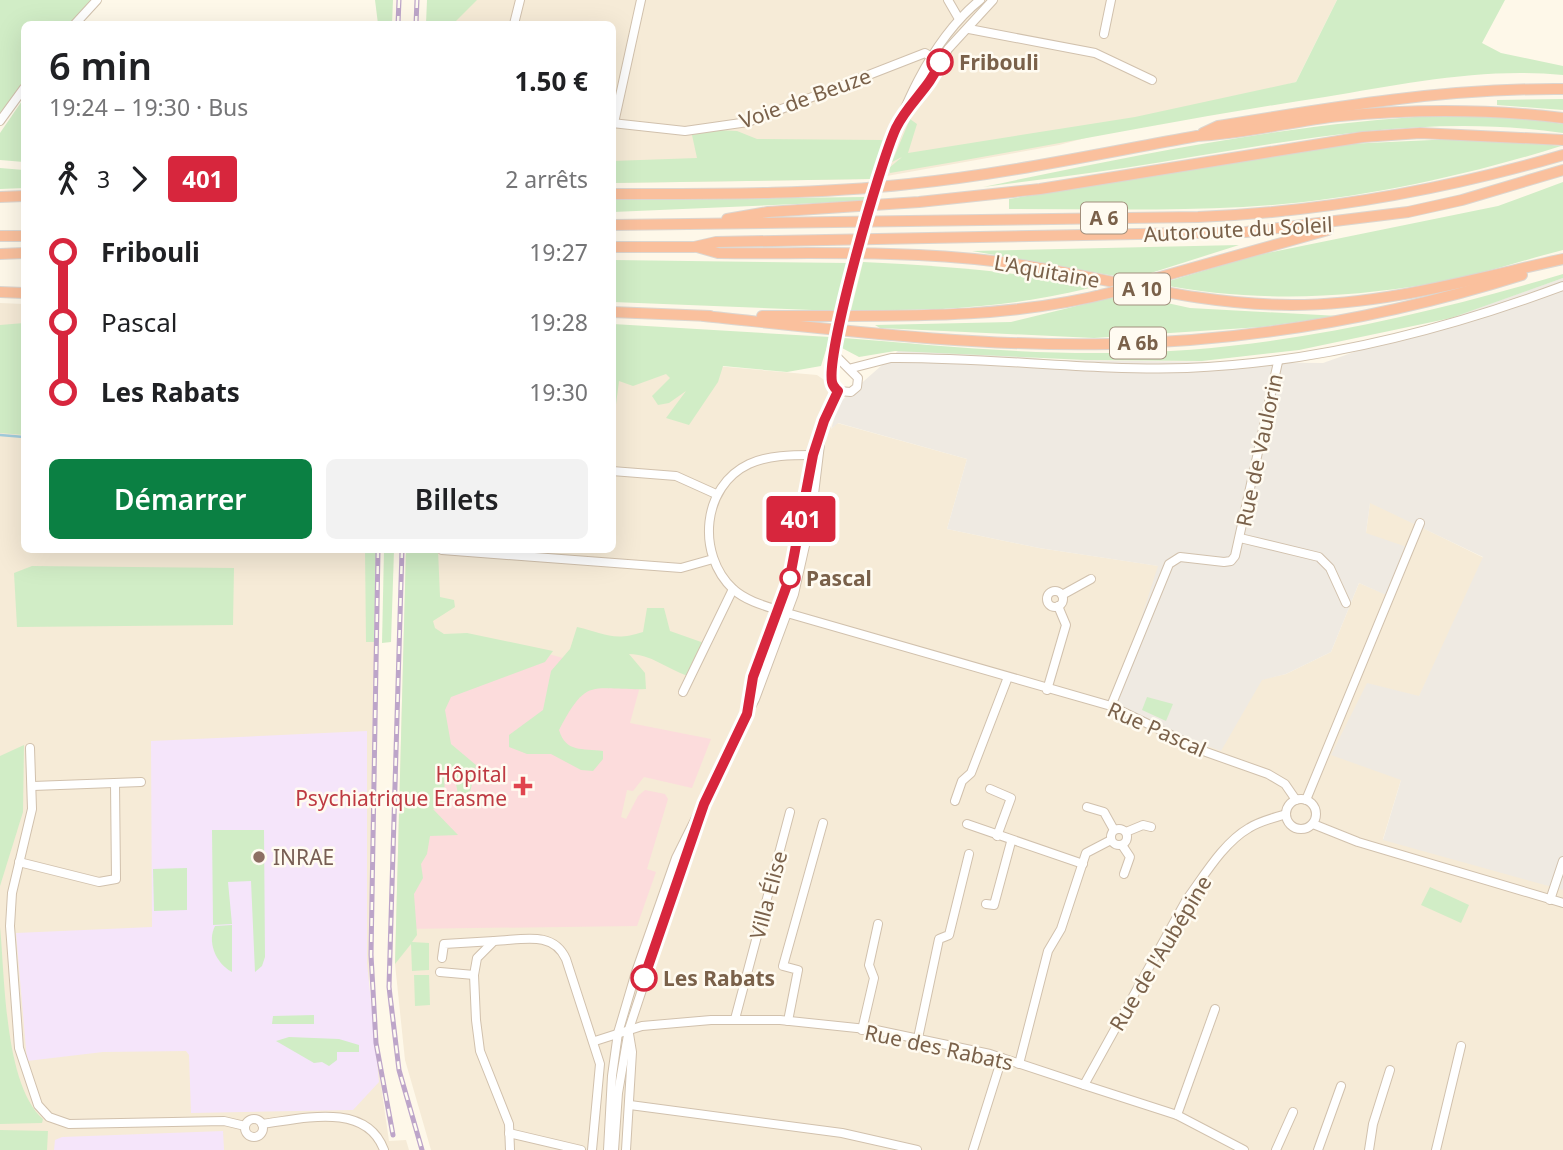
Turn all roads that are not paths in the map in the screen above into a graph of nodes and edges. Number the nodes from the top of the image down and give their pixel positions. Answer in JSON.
{"nodes":[{"id":1,"x":97,"y":0,"type":"edge"},
{"id":2,"x":520,"y":0,"type":"edge"},
{"id":3,"x":642,"y":0,"type":"edge"},
{"id":4,"x":980,"y":0,"type":"edge"},
{"id":5,"x":993,"y":0,"type":"edge"},
{"id":6,"x":1111,"y":0,"type":"edge"},
{"id":7,"x":951,"y":1,"type":"edge"},
{"id":8,"x":960,"y":18,"type":"junction"},
{"id":9,"x":78,"y":21,"type":"edge"},
{"id":10,"x":515,"y":21,"type":"edge"},
{"id":11,"x":970,"y":29,"type":"junction"},
{"id":12,"x":1104,"y":34,"type":"dead end"},
{"id":13,"x":912,"y":59,"type":"junction"},
{"id":14,"x":937,"y":63,"type":"junction"},
{"id":15,"x":925,"y":71,"type":"junction"},
{"id":16,"x":1152,"y":80,"type":"dead end"},
{"id":17,"x":1563,"y":89,"type":"edge"},
{"id":18,"x":21,"y":92,"type":"edge"},
{"id":19,"x":910,"y":103,"type":"junction"},
{"id":20,"x":616,"y":110,"type":"edge"},
{"id":21,"x":1563,"y":118,"type":"edge"},
{"id":22,"x":0,"y":121,"type":"edge"},
{"id":23,"x":616,"y":123,"type":"edge"},
{"id":24,"x":1197,"y":136,"type":"junction"},
{"id":25,"x":1563,"y":140,"type":"edge"},
{"id":26,"x":1563,"y":155,"type":"edge"},
{"id":27,"x":1563,"y":170,"type":"edge"},
{"id":28,"x":616,"y":194,"type":"edge"},
{"id":29,"x":0,"y":197,"type":"edge"},
{"id":30,"x":21,"y":197,"type":"edge"},
{"id":31,"x":1385,"y":216,"type":"junction"},
{"id":32,"x":711,"y":222,"type":"junction"},
{"id":33,"x":616,"y":225,"type":"edge"},
{"id":34,"x":0,"y":236,"type":"edge"},
{"id":35,"x":21,"y":236,"type":"edge"},
{"id":36,"x":616,"y":247,"type":"edge"},
{"id":37,"x":694,"y":247,"type":"junction"},
{"id":38,"x":21,"y":253,"type":"edge"},
{"id":39,"x":0,"y":254,"type":"edge"},
{"id":40,"x":1563,"y":260,"type":"edge"},
{"id":41,"x":1563,"y":286,"type":"edge"},
{"id":42,"x":0,"y":292,"type":"edge"},
{"id":43,"x":21,"y":293,"type":"edge"},
{"id":44,"x":616,"y":312,"type":"edge"},
{"id":45,"x":704,"y":316,"type":"junction"},
{"id":46,"x":836,"y":356,"type":"junction"},
{"id":47,"x":1278,"y":362,"type":"junction"},
{"id":48,"x":871,"y":364,"type":"junction"},
{"id":49,"x":850,"y":368,"type":"junction"},
{"id":50,"x":833,"y":374,"type":"junction"},
{"id":51,"x":859,"y":378,"type":"junction"},
{"id":52,"x":838,"y":391,"type":"junction"},
{"id":53,"x":822,"y":428,"type":"junction"},
{"id":54,"x":813,"y":455,"type":"junction"},
{"id":55,"x":616,"y":471,"type":"edge"},
{"id":56,"x":716,"y":494,"type":"junction"},
{"id":57,"x":1420,"y":523,"type":"dead end"},
{"id":58,"x":1240,"y":538,"type":"junction"},
{"id":59,"x":482,"y":553,"type":"edge"},
{"id":60,"x":713,"y":559,"type":"junction"},
{"id":61,"x":1091,"y":579,"type":"dead end"},
{"id":62,"x":733,"y":589,"type":"junction"},
{"id":63,"x":1062,"y":595,"type":"junction"},
{"id":64,"x":1346,"y":603,"type":"dead end"},
{"id":65,"x":1058,"y":606,"type":"junction"},
{"id":66,"x":783,"y":612,"type":"junction"},
{"id":67,"x":1008,"y":677,"type":"junction"},
{"id":68,"x":1047,"y":690,"type":"junction"},
{"id":69,"x":683,"y":692,"type":"dead end"},
{"id":70,"x":1111,"y":706,"type":"junction"},
{"id":71,"x":30,"y":748,"type":"dead end"},
{"id":72,"x":141,"y":782,"type":"dead end"},
{"id":73,"x":115,"y":783,"type":"junction"},
{"id":74,"x":33,"y":786,"type":"junction"},
{"id":75,"x":990,"y":789,"type":"dead end"},
{"id":76,"x":1296,"y":800,"type":"junction"},
{"id":77,"x":1306,"y":800,"type":"junction"},
{"id":78,"x":955,"y":801,"type":"dead end"},
{"id":79,"x":704,"y":804,"type":"junction"},
{"id":80,"x":1087,"y":807,"type":"dead end"},
{"id":81,"x":790,"y":812,"type":"dead end"},
{"id":82,"x":1286,"y":814,"type":"junction"},
{"id":83,"x":823,"y":824,"type":"dead end"},
{"id":84,"x":967,"y":824,"type":"dead end"},
{"id":85,"x":1313,"y":824,"type":"junction"},
{"id":86,"x":1151,"y":827,"type":"dead end"},
{"id":87,"x":1114,"y":830,"type":"junction"},
{"id":88,"x":1126,"y":832,"type":"junction"},
{"id":89,"x":997,"y":836,"type":"junction"},
{"id":90,"x":1111,"y":840,"type":"junction"},
{"id":91,"x":1011,"y":842,"type":"junction"},
{"id":92,"x":1122,"y":845,"type":"junction"},
{"id":93,"x":969,"y":854,"type":"dead end"},
{"id":94,"x":19,"y":862,"type":"junction"},
{"id":95,"x":1563,"y":862,"type":"edge"},
{"id":96,"x":1083,"y":864,"type":"junction"},
{"id":97,"x":1124,"y":874,"type":"dead end"},
{"id":98,"x":1550,"y":900,"type":"junction"},
{"id":99,"x":986,"y":904,"type":"dead end"},
{"id":100,"x":1563,"y":904,"type":"edge"},
{"id":101,"x":878,"y":924,"type":"dead end"},
{"id":102,"x":494,"y":941,"type":"junction"},
{"id":103,"x":442,"y":958,"type":"dead end"},
{"id":104,"x":440,"y":972,"type":"dead end"},
{"id":105,"x":474,"y":975,"type":"junction"},
{"id":106,"x":1215,"y":1009,"type":"dead end"},
{"id":107,"x":735,"y":1019,"type":"junction"},
{"id":108,"x":788,"y":1021,"type":"junction"},
{"id":109,"x":629,"y":1029,"type":"junction"},
{"id":110,"x":863,"y":1030,"type":"junction"},
{"id":111,"x":618,"y":1032,"type":"junction"},
{"id":112,"x":918,"y":1038,"type":"junction"},
{"id":113,"x":595,"y":1041,"type":"junction"},
{"id":114,"x":1461,"y":1046,"type":"dead end"},
{"id":115,"x":1002,"y":1058,"type":"junction"},
{"id":116,"x":1019,"y":1064,"type":"junction"},
{"id":117,"x":1390,"y":1070,"type":"dead end"},
{"id":118,"x":1084,"y":1084,"type":"junction"},
{"id":119,"x":1341,"y":1086,"type":"dead end"},
{"id":120,"x":629,"y":1090,"type":"junction"},
{"id":121,"x":630,"y":1105,"type":"junction"},
{"id":122,"x":1293,"y":1112,"type":"dead end"},
{"id":123,"x":1177,"y":1115,"type":"junction"},
{"id":124,"x":262,"y":1124,"type":"junction"},
{"id":125,"x":245,"y":1126,"type":"junction"},
{"id":126,"x":509,"y":1133,"type":"junction"},
{"id":127,"x":612,"y":1148,"type":"edge"},
{"id":128,"x":384,"y":1150,"type":"edge"},
{"id":129,"x":510,"y":1150,"type":"edge"},
{"id":130,"x":581,"y":1150,"type":"edge"},
{"id":131,"x":592,"y":1150,"type":"edge"},
{"id":132,"x":626,"y":1150,"type":"edge"},
{"id":133,"x":917,"y":1150,"type":"edge"},
{"id":134,"x":973,"y":1150,"type":"edge"},
{"id":135,"x":1244,"y":1150,"type":"edge"},
{"id":136,"x":1276,"y":1150,"type":"edge"},
{"id":137,"x":1318,"y":1150,"type":"edge"},
{"id":138,"x":1369,"y":1150,"type":"edge"},
{"id":139,"x":1436,"y":1150,"type":"edge"}],
"edges":[{"from":1,"to":9,"type":"street"},
{"from":2,"to":10,"type":"street"},
{"from":3,"to":20,"type":"street"},
{"from":4,"to":8,"type":"street"},
{"from":5,"to":11,"type":"street"},
{"from":6,"to":12,"type":"street"},
{"from":7,"to":8,"type":"street"},
{"from":8,"to":11,"type":"street"},
{"from":8,"to":11,"type":"street"},
{"from":8,"to":14,"type":"street"},
{"from":11,"to":14,"type":"street"},
{"from":11,"to":16,"type":"street"},
{"from":13,"to":14,"type":"street","name":"Voie de Beuze"},
{"from":13,"to":15,"type":"street"},
{"from":13,"to":23,"type":"street","name":"Voie de Beuze"},
{"from":14,"to":15,"type":"street"},
{"from":14,"to":15,"type":"street"},
{"from":14,"to":19,"type":"street"},
{"from":15,"to":19,"type":"street"},
{"from":17,"to":24,"type":"highway"},
{"from":18,"to":22,"type":"street"},
{"from":19,"to":46,"type":"street","bridge":true},
{"from":21,"to":24,"type":"highway"},
{"from":24,"to":28,"type":"highway"},
{"from":25,"to":32,"type":"highway"},
{"from":26,"to":32,"type":"highway","name":"Autoroute du Soleil","number":"A 6"},
{"from":27,"to":31,"type":"highway","name":"Autoroute du Soleil","number":"A 6"},
{"from":29,"to":30,"type":"highway"},
{"from":31,"to":37,"type":"highway","name":"Autoroute du Soleil","number":"A 6"},
{"from":31,"to":45,"type":"highway","bridge":true},
{"from":32,"to":33,"type":"highway","name":"Autoroute du Soleil","number":"A 6"},
{"from":34,"to":35,"type":"highway"},
{"from":36,"to":37,"type":"highway","name":"Autoroute du Soleil","number":"A 6"},
{"from":37,"to":40,"type":"highway","name":"L'Aquitaine","number":"A 10"},
{"from":38,"to":39,"type":"highway"},
{"from":40,"to":45,"type":"highway","number":"A 6b"},
{"from":41,"to":47,"type":"street"},
{"from":42,"to":43,"type":"highway"},
{"from":44,"to":45,"type":"highway","number":"A 6b"},
{"from":46,"to":49,"type":"street"},
{"from":46,"to":50,"type":"street"},
{"from":47,"to":48,"type":"street"},
{"from":47,"to":58,"type":"street","name":"Rue de Vaulorin"},
{"from":48,"to":49,"type":"street"},
{"from":48,"to":51,"type":"street"},
{"from":49,"to":50,"type":"street"},
{"from":49,"to":51,"type":"street"},
{"from":50,"to":52,"type":"street"},
{"from":51,"to":52,"type":"street"},
{"from":52,"to":53,"type":"street"},
{"from":53,"to":54,"type":"street"},
{"from":53,"to":66,"type":"street"},
{"from":54,"to":56,"type":"street"},
{"from":54,"to":66,"type":"street"},
{"from":55,"to":56,"type":"street"},
{"from":56,"to":60,"type":"street"},
{"from":57,"to":77,"type":"street"},
{"from":58,"to":64,"type":"street"},
{"from":58,"to":70,"type":"street"},
{"from":59,"to":60,"type":"street"},
{"from":60,"to":62,"type":"street"},
{"from":61,"to":63,"type":"street"},
{"from":62,"to":66,"type":"street","name":"Rue Pascal"},
{"from":62,"to":69,"type":"street"},
{"from":63,"to":65,"type":"street"},
{"from":63,"to":65,"type":"street"},
{"from":65,"to":68,"type":"street"},
{"from":66,"to":67,"type":"street","name":"Rue Pascal"},
{"from":66,"to":79,"type":"street"},
{"from":67,"to":68,"type":"street","name":"Rue Pascal"},
{"from":67,"to":78,"type":"street"},
{"from":68,"to":70,"type":"street","name":"Rue Pascal"},
{"from":70,"to":76,"type":"street","name":"Rue Pascal"},
{"from":71,"to":74,"type":"street"},
{"from":72,"to":73,"type":"street"},
{"from":73,"to":74,"type":"street"},
{"from":73,"to":94,"type":"street"},
{"from":74,"to":94,"type":"street"},
{"from":75,"to":89,"type":"street"},
{"from":76,"to":77,"type":"street"},
{"from":76,"to":82,"type":"street"},
{"from":77,"to":85,"type":"street"},
{"from":79,"to":109,"type":"street"},
{"from":79,"to":111,"type":"street"},
{"from":80,"to":87,"type":"street"},
{"from":81,"to":107,"type":"street","name":"Villa Élise"},
{"from":82,"to":85,"type":"street"},
{"from":82,"to":118,"type":"street","name":"Rue de l'Aubépine"},
{"from":83,"to":108,"type":"street"},
{"from":84,"to":89,"type":"street"},
{"from":85,"to":98,"type":"street"},
{"from":86,"to":88,"type":"street"},
{"from":87,"to":88,"type":"street"},
{"from":87,"to":90,"type":"street"},
{"from":88,"to":92,"type":"street"},
{"from":89,"to":91,"type":"street"},
{"from":90,"to":92,"type":"street"},
{"from":90,"to":96,"type":"street"},
{"from":91,"to":96,"type":"street"},
{"from":91,"to":99,"type":"street"},
{"from":92,"to":97,"type":"street"},
{"from":93,"to":112,"type":"street"},
{"from":94,"to":125,"type":"street"},
{"from":95,"to":98,"type":"street"},
{"from":96,"to":116,"type":"street"},
{"from":98,"to":100,"type":"street"},
{"from":101,"to":110,"type":"street"},
{"from":102,"to":103,"type":"street"},
{"from":102,"to":105,"type":"street"},
{"from":102,"to":113,"type":"street"},
{"from":104,"to":105,"type":"street"},
{"from":105,"to":126,"type":"street"},
{"from":106,"to":123,"type":"street"},
{"from":107,"to":108,"type":"street","name":"Rue des Rabats"},
{"from":107,"to":109,"type":"street","name":"Rue des Rabats"},
{"from":108,"to":110,"type":"street","name":"Rue des Rabats"},
{"from":109,"to":111,"type":"street","name":"Rue des Rabats"},
{"from":109,"to":120,"type":"street"},
{"from":109,"to":127,"type":"street"},
{"from":110,"to":112,"type":"street","name":"Rue des Rabats"},
{"from":111,"to":113,"type":"street","name":"Rue des Rabats"},
{"from":111,"to":127,"type":"street"},
{"from":112,"to":115,"type":"street","name":"Rue des Rabats"},
{"from":113,"to":131,"type":"street"},
{"from":114,"to":139,"type":"street"},
{"from":115,"to":116,"type":"street","name":"Rue des Rabats"},
{"from":115,"to":134,"type":"street"},
{"from":116,"to":118,"type":"street","name":"Rue des Rabats"},
{"from":117,"to":138,"type":"street"},
{"from":118,"to":123,"type":"street","name":"Rue des Rabats"},
{"from":119,"to":137,"type":"street"},
{"from":120,"to":121,"type":"street"},
{"from":120,"to":127,"type":"street"},
{"from":121,"to":132,"type":"street"},
{"from":121,"to":133,"type":"street"},
{"from":122,"to":136,"type":"street"},
{"from":123,"to":135,"type":"street","name":"Rue des Rabats"},
{"from":124,"to":125,"type":"street"},
{"from":124,"to":125,"type":"street"},
{"from":124,"to":128,"type":"street"},
{"from":126,"to":129,"type":"street"},
{"from":126,"to":130,"type":"street"}]}
